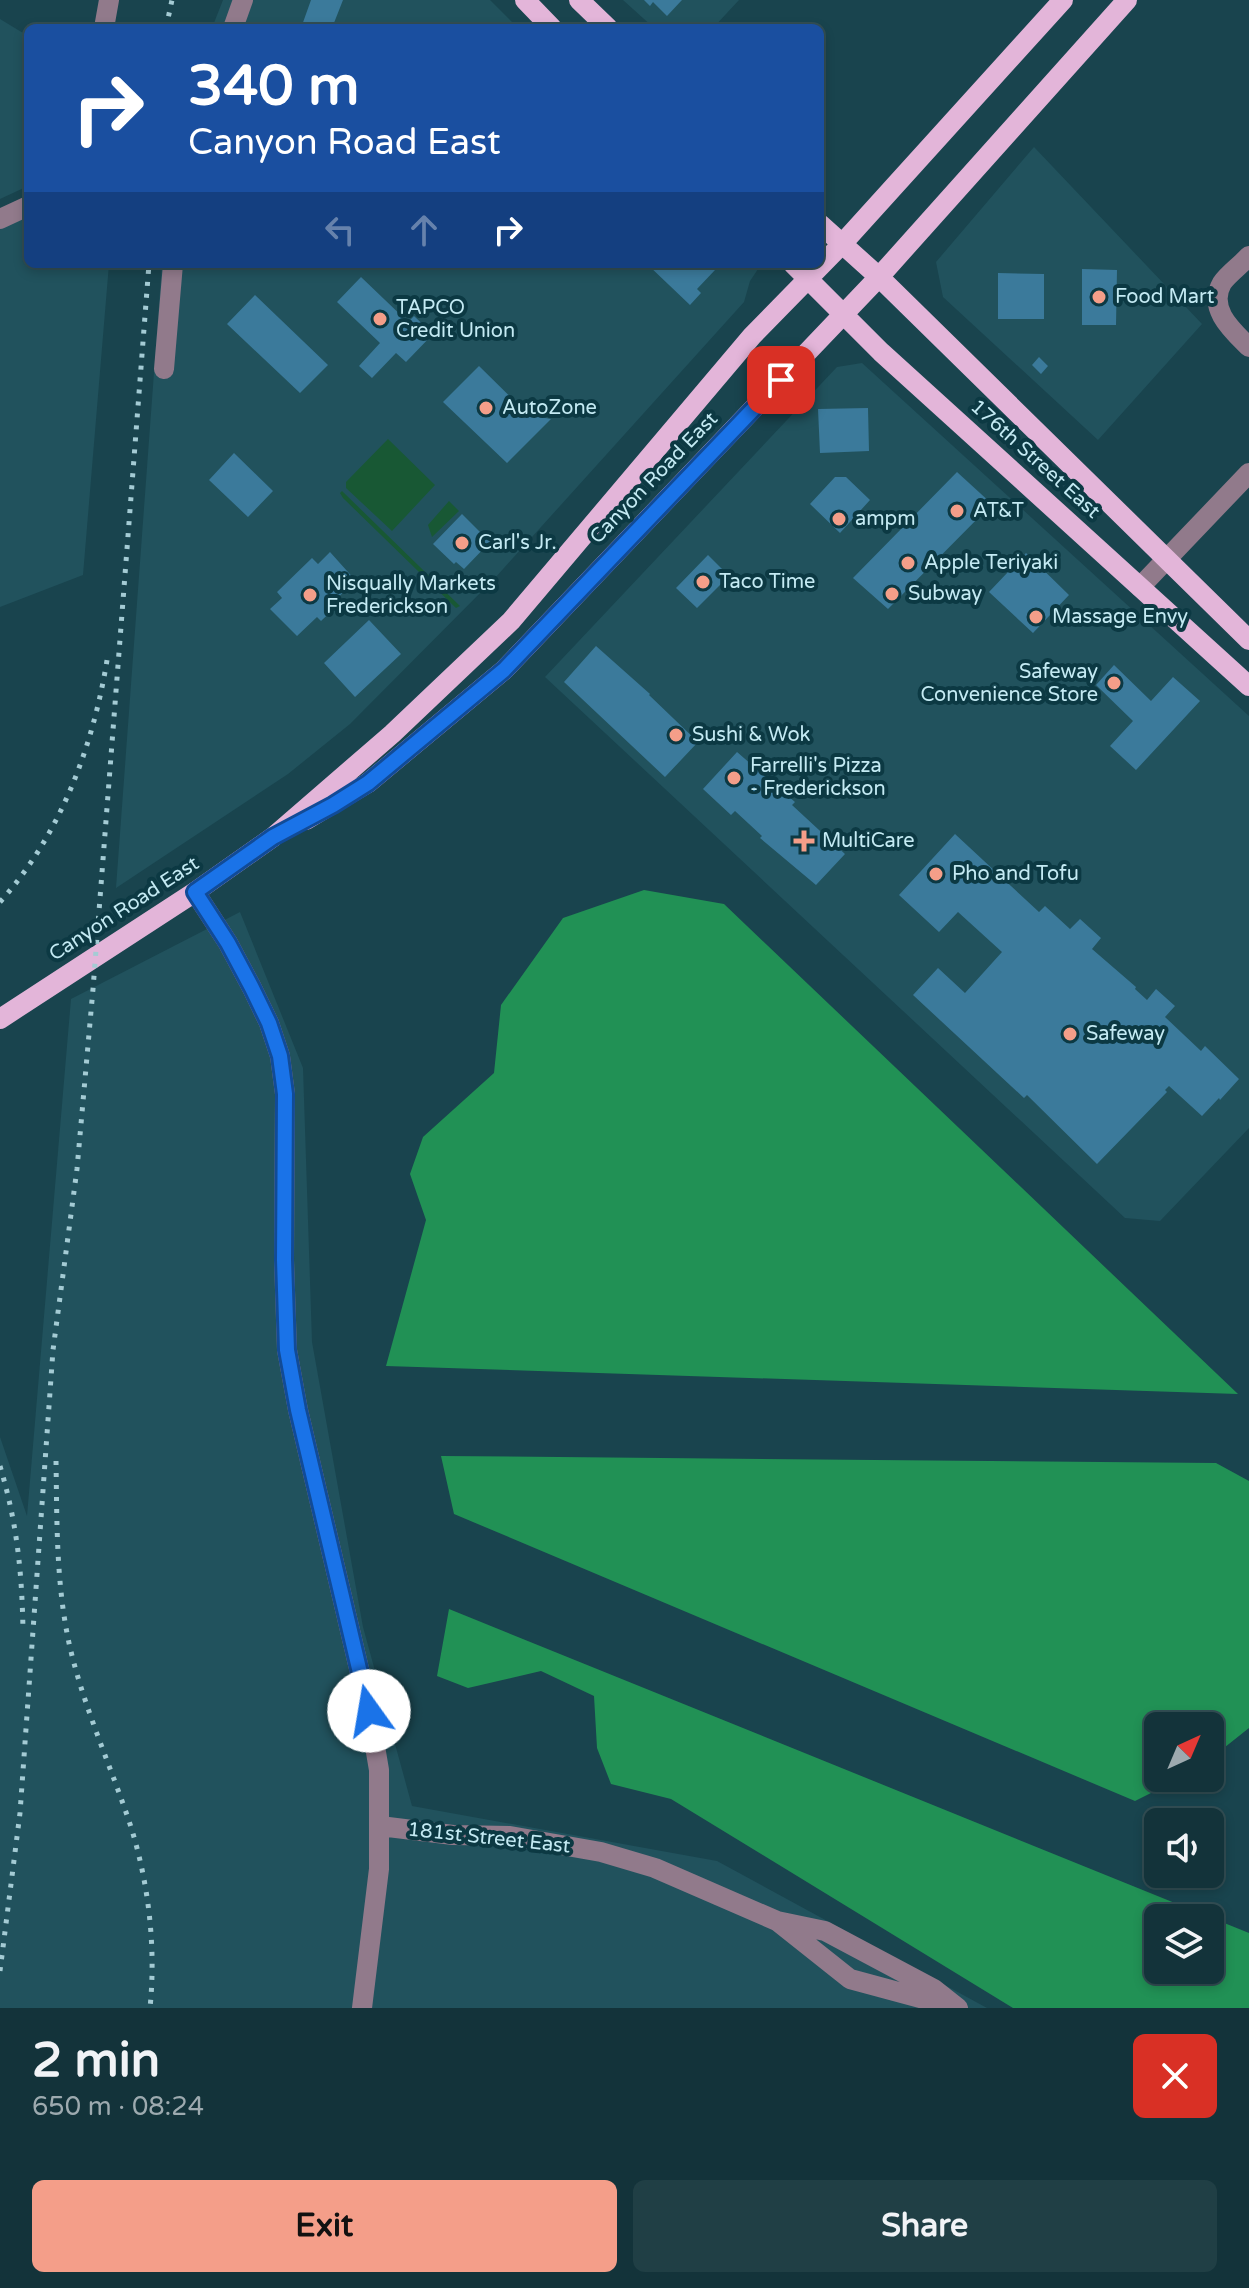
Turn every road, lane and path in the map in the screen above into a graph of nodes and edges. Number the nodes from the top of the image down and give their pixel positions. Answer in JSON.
{"nodes":[{"id":1,"x":109,"y":0,"type":"edge"},
{"id":2,"x":243,"y":0,"type":"edge"},
{"id":3,"x":525,"y":0,"type":"edge"},
{"id":4,"x":579,"y":0,"type":"edge"},
{"id":5,"x":1063,"y":0,"type":"edge"},
{"id":6,"x":1127,"y":0,"type":"edge"},
{"id":7,"x":105,"y":24,"type":"edge"},
{"id":8,"x":234,"y":24,"type":"edge"},
{"id":9,"x":548,"y":24,"type":"edge"},
{"id":10,"x":604,"y":24,"type":"edge"},
{"id":11,"x":24,"y":208,"type":"edge"},
{"id":12,"x":0,"y":219,"type":"edge"},
{"id":13,"x":824,"y":228,"type":"edge"},
{"id":14,"x":842,"y":244,"type":"junction"},
{"id":15,"x":1249,"y":256,"type":"edge"},
{"id":16,"x":824,"y":263,"type":"edge"},
{"id":17,"x":173,"y":268,"type":"edge"},
{"id":18,"x":797,"y":268,"type":"edge"},
{"id":19,"x":819,"y":268,"type":"edge"},
{"id":20,"x":879,"y":277,"type":"junction"},
{"id":21,"x":808,"y":279,"type":"junction"},
{"id":22,"x":844,"y":314,"type":"junction"},
{"id":23,"x":1249,"y":347,"type":"edge"},
{"id":24,"x":164,"y":369,"type":"dead end"},
{"id":25,"x":1249,"y":473,"type":"edge"},
{"id":26,"x":1165,"y":560,"type":"junction"},
{"id":27,"x":1140,"y":587,"type":"junction"},
{"id":28,"x":1249,"y":640,"type":"edge"},
{"id":29,"x":1249,"y":686,"type":"edge"},
{"id":30,"x":273,"y":837,"type":"junction"},
{"id":31,"x":195,"y":892,"type":"junction"},
{"id":32,"x":0,"y":1019,"type":"edge"},
{"id":33,"x":380,"y":1826,"type":"junction"},
{"id":34,"x":777,"y":1921,"type":"junction"},
{"id":35,"x":362,"y":2008,"type":"edge"},
{"id":36,"x":957,"y":2008,"type":"edge"}],
"edges":[{"from":1,"to":7,"type":"street"},
{"from":2,"to":8,"type":"street"},
{"from":3,"to":9,"type":"main road"},
{"from":4,"to":10,"type":"main road"},
{"from":5,"to":14,"type":"main road","name":"Canyon Road East"},
{"from":6,"to":20,"type":"main road","name":"Canyon Road East"},
{"from":11,"to":12,"type":"street"},
{"from":13,"to":14,"type":"main road","name":"176th Street East"},
{"from":14,"to":16,"type":"main road","name":"Canyon Road East"},
{"from":14,"to":20,"type":"main road","name":"176th Street East"},
{"from":15,"to":23,"type":"street"},
{"from":17,"to":24,"type":"street"},
{"from":18,"to":21,"type":"main road","name":"176th Street East"},
{"from":19,"to":21,"type":"main road","name":"Canyon Road East"},
{"from":20,"to":22,"type":"main road","name":"Canyon Road East"},
{"from":20,"to":26,"type":"main road","name":"176th Street East"},
{"from":21,"to":22,"type":"main road","name":"176th Street East"},
{"from":21,"to":30,"type":"main road","name":"Canyon Road East"},
{"from":22,"to":27,"type":"main road","name":"176th Street East"},
{"from":22,"to":30,"type":"main road","name":"Canyon Road East"},
{"from":25,"to":26,"type":"street"},
{"from":26,"to":27,"type":"street"},
{"from":26,"to":28,"type":"main road","name":"176th Street East"},
{"from":27,"to":29,"type":"main road","name":"176th Street East"},
{"from":30,"to":31,"type":"main road","name":"Canyon Road East"},
{"from":31,"to":32,"type":"main road","name":"Canyon Road East"},
{"from":31,"to":33,"type":"street"},
{"from":33,"to":34,"type":"street","name":"181st Street East"},
{"from":33,"to":35,"type":"street"},
{"from":34,"to":36,"type":"street","name":"181st Street East"},
{"from":34,"to":36,"type":"street","name":"181st Street East"}]}
